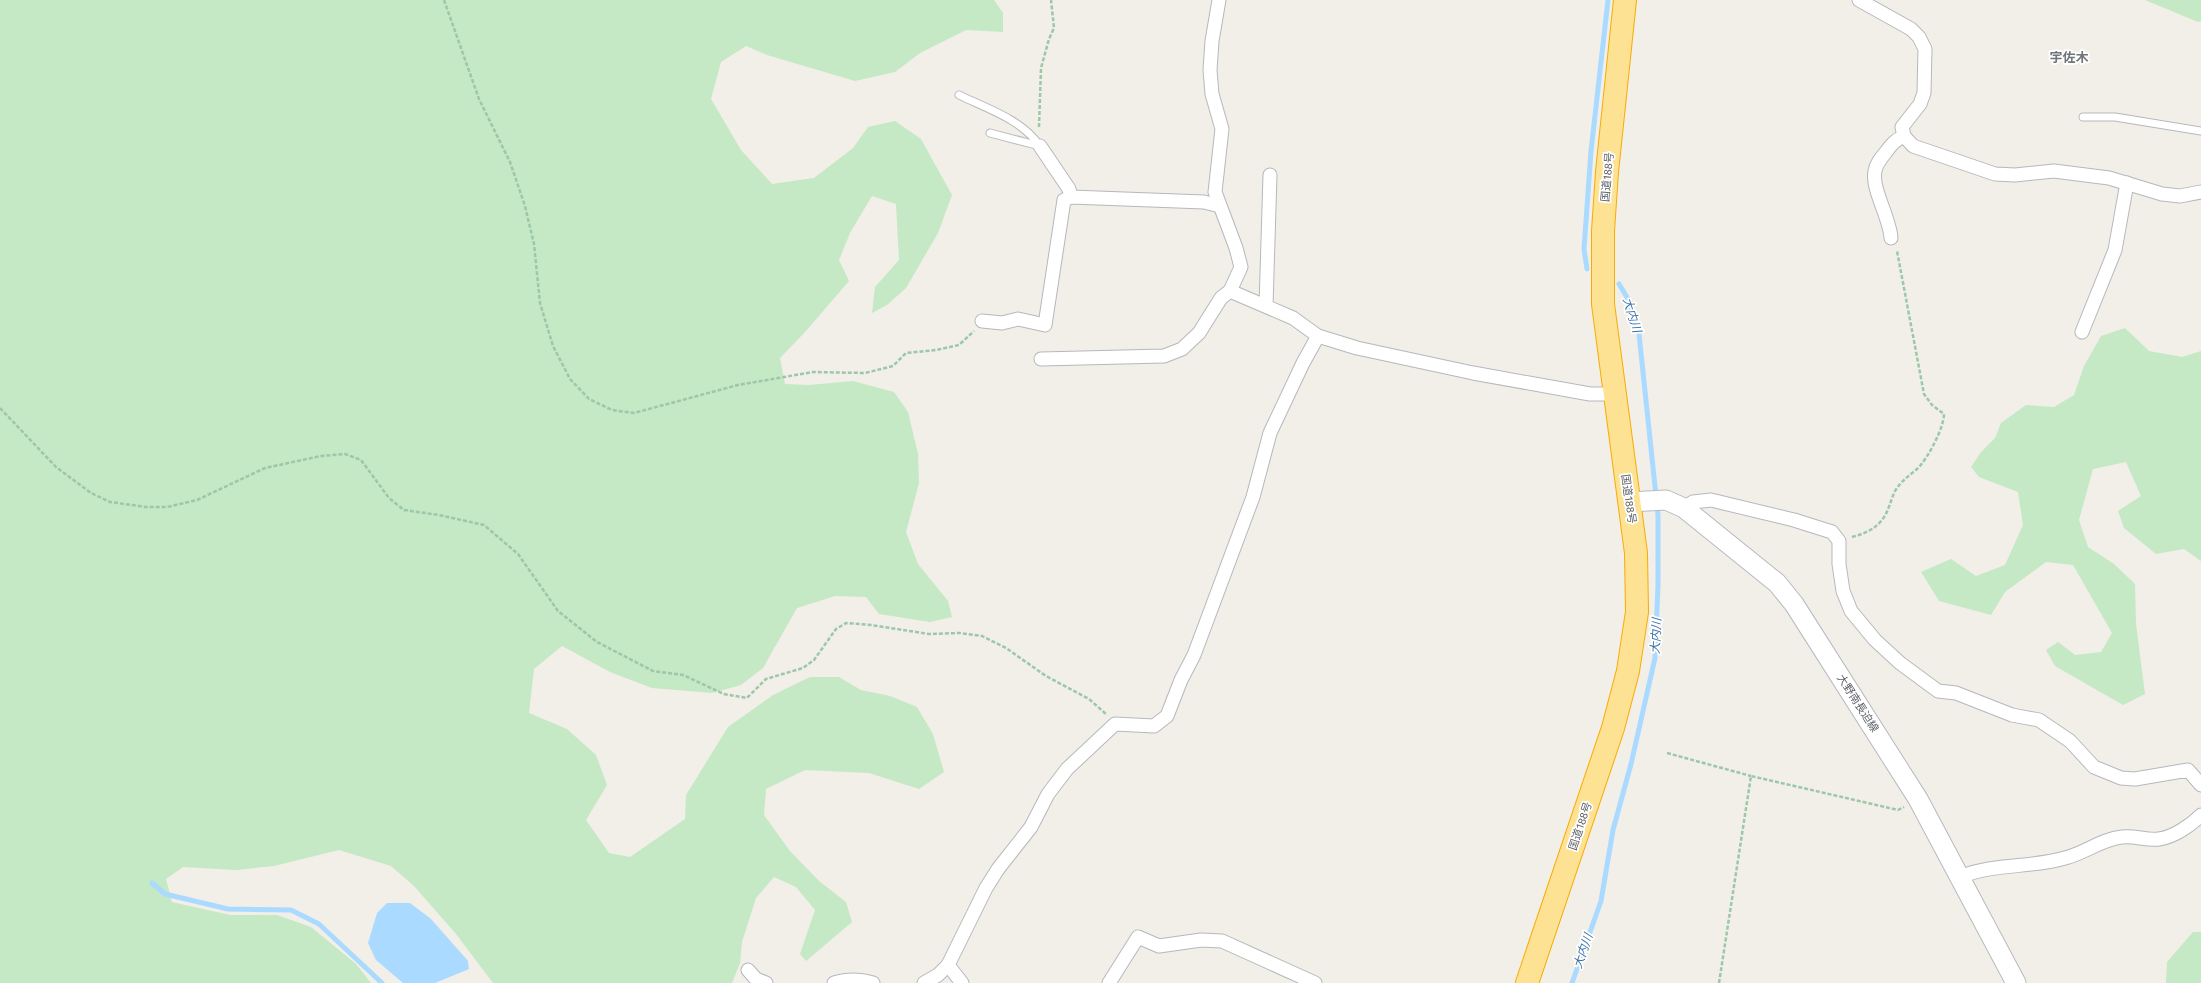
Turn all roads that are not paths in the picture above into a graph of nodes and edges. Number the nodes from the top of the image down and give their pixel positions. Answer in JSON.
{"nodes":[{"id":1,"x":1219,"y":0,"type":"edge"},
{"id":2,"x":1625,"y":0,"type":"edge"},
{"id":3,"x":1858,"y":0,"type":"edge"},
{"id":4,"x":959,"y":95,"type":"dead end"},
{"id":5,"x":2083,"y":117,"type":"dead end"},
{"id":6,"x":2201,"y":131,"type":"edge"},
{"id":7,"x":990,"y":133,"type":"dead end"},
{"id":8,"x":1904,"y":136,"type":"junction"},
{"id":9,"x":1040,"y":146,"type":"junction"},
{"id":10,"x":1270,"y":175,"type":"dead end"},
{"id":11,"x":2127,"y":184,"type":"junction"},
{"id":12,"x":2201,"y":192,"type":"edge"},
{"id":13,"x":1071,"y":197,"type":"junction"},
{"id":14,"x":1220,"y":206,"type":"junction"},
{"id":15,"x":1891,"y":238,"type":"road end"},
{"id":16,"x":1230,"y":291,"type":"junction"},
{"id":17,"x":1266,"y":306,"type":"junction"},
{"id":18,"x":982,"y":321,"type":"road end"},
{"id":19,"x":2082,"y":332,"type":"dead end"},
{"id":20,"x":1318,"y":336,"type":"junction"},
{"id":21,"x":1041,"y":359,"type":"dead end"},
{"id":22,"x":1615,"y":394,"type":"junction"},
{"id":23,"x":1637,"y":502,"type":"junction"},
{"id":24,"x":1684,"y":508,"type":"junction"},
{"id":25,"x":2201,"y":785,"type":"edge"},
{"id":26,"x":2201,"y":815,"type":"edge"},
{"id":27,"x":1960,"y":877,"type":"junction"},
{"id":28,"x":948,"y":965,"type":"junction"},
{"id":29,"x":748,"y":970,"type":"dead end"},
{"id":30,"x":766,"y":983,"type":"edge"},
{"id":31,"x":834,"y":983,"type":"edge"},
{"id":32,"x":873,"y":983,"type":"edge"},
{"id":33,"x":924,"y":983,"type":"edge"},
{"id":34,"x":962,"y":983,"type":"edge"},
{"id":35,"x":1109,"y":983,"type":"edge"},
{"id":36,"x":1315,"y":983,"type":"edge"},
{"id":37,"x":1526,"y":983,"type":"edge"},
{"id":38,"x":2016,"y":983,"type":"edge"}],
"edges":[{"from":1,"to":14,"type":"street"},
{"from":2,"to":22,"type":"highway","name":"国道188号"},
{"from":3,"to":8,"type":"street"},
{"from":4,"to":9,"type":"lane"},
{"from":5,"to":6,"type":"lane"},
{"from":7,"to":9,"type":"lane"},
{"from":8,"to":11,"type":"street"},
{"from":8,"to":15,"type":"street"},
{"from":9,"to":13,"type":"street"},
{"from":10,"to":17,"type":"street"},
{"from":11,"to":12,"type":"street"},
{"from":11,"to":19,"type":"street"},
{"from":13,"to":14,"type":"street"},
{"from":13,"to":18,"type":"street"},
{"from":14,"to":16,"type":"street"},
{"from":16,"to":17,"type":"street"},
{"from":16,"to":21,"type":"street"},
{"from":17,"to":20,"type":"street"},
{"from":20,"to":22,"type":"street"},
{"from":20,"to":28,"type":"street"},
{"from":22,"to":23,"type":"highway","name":"国道188号"},
{"from":23,"to":24,"type":"main road","name":"大野南長迫線"},
{"from":23,"to":37,"type":"highway","name":"国道188号"},
{"from":24,"to":25,"type":"street"},
{"from":24,"to":27,"type":"main road","name":"大野南長迫線"},
{"from":26,"to":27,"type":"street"},
{"from":27,"to":38,"type":"main road","name":"大野南長迫線"},
{"from":28,"to":33,"type":"street"},
{"from":28,"to":34,"type":"street"},
{"from":29,"to":30,"type":"street"},
{"from":31,"to":32,"type":"street"},
{"from":35,"to":36,"type":"street"}]}
